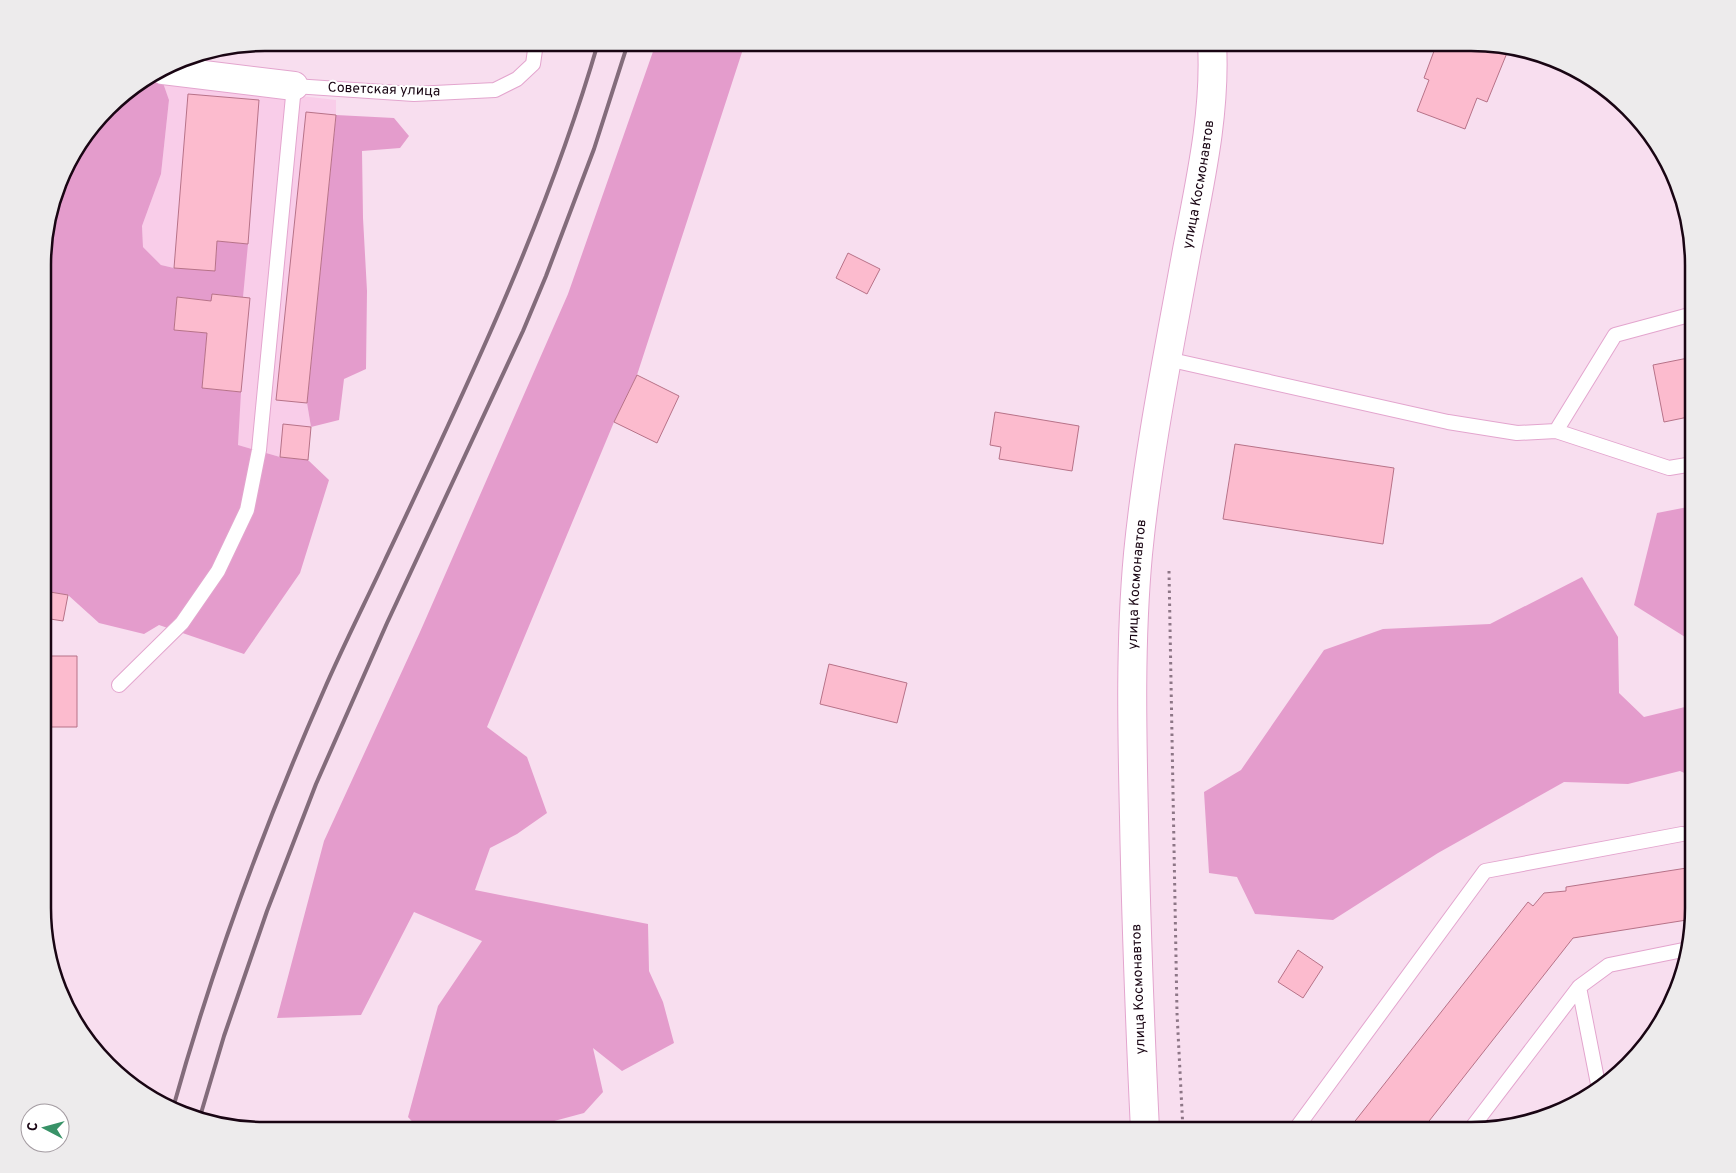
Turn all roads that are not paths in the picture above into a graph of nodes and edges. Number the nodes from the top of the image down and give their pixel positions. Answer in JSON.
{"nodes":[{"id":1,"x":535,"y":51,"type":"edge"},
{"id":2,"x":1212,"y":51,"type":"edge"},
{"id":3,"x":175,"y":71,"type":"edge"},
{"id":4,"x":294,"y":86,"type":"junction"},
{"id":5,"x":1685,"y":316,"type":"edge"},
{"id":6,"x":1167,"y":360,"type":"junction"},
{"id":7,"x":1556,"y":431,"type":"junction"},
{"id":8,"x":1685,"y":465,"type":"edge"},
{"id":9,"x":119,"y":685,"type":"dead end"},
{"id":10,"x":1682,"y":834,"type":"dead end"},
{"id":11,"x":1681,"y":951,"type":"edge"},
{"id":12,"x":1579,"y":987,"type":"junction"},
{"id":13,"x":1600,"y":1079,"type":"edge"},
{"id":14,"x":1145,"y":1122,"type":"edge"},
{"id":15,"x":1300,"y":1122,"type":"edge"},
{"id":16,"x":1476,"y":1122,"type":"edge"}],
"edges":[{"from":1,"to":4,"type":"lane","name":"Советская улица"},
{"from":2,"to":6,"type":"street","name":"улица Космонавтов"},
{"from":3,"to":4,"type":"street"},
{"from":4,"to":9,"type":"lane"},
{"from":5,"to":7,"type":"lane"},
{"from":6,"to":7,"type":"lane"},
{"from":6,"to":14,"type":"street","name":"улица Космонавтов"},
{"from":7,"to":8,"type":"lane"},
{"from":10,"to":15,"type":"lane"},
{"from":11,"to":12,"type":"lane"},
{"from":12,"to":13,"type":"lane"},
{"from":12,"to":16,"type":"lane"}]}
